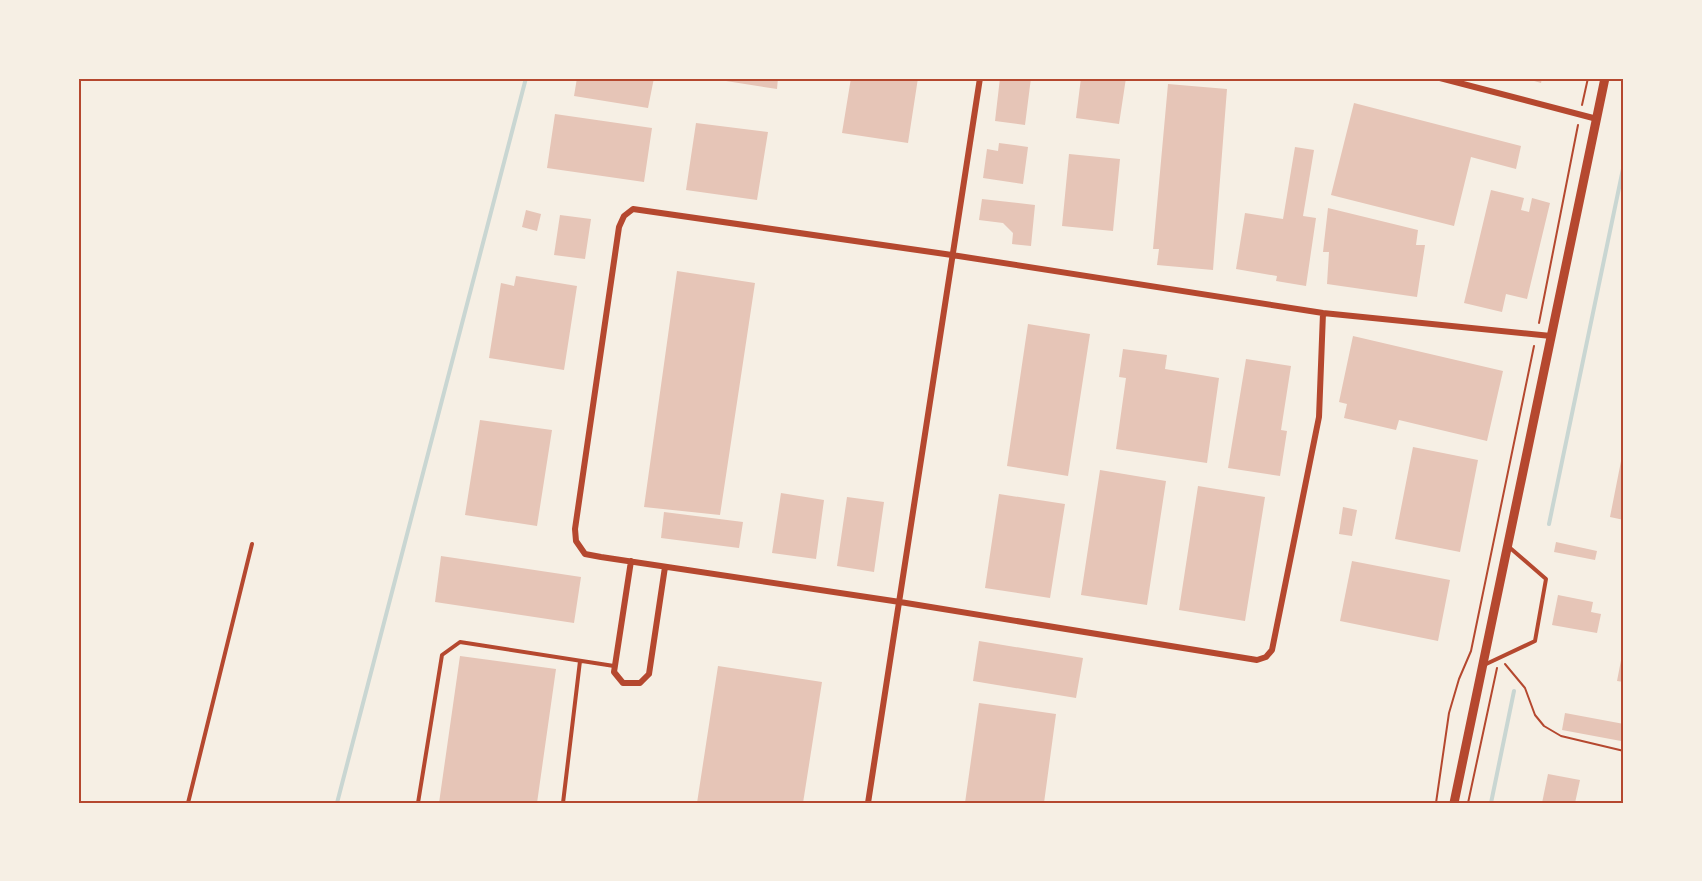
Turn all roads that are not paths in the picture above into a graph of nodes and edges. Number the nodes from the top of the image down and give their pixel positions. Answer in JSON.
{"nodes":[{"id":1,"x":980,"y":78,"type":"edge"},
{"id":2,"x":1440,"y":78,"type":"edge"},
{"id":3,"x":1605,"y":78,"type":"edge"},
{"id":4,"x":1597,"y":119,"type":"junction"},
{"id":5,"x":952,"y":255,"type":"junction"},
{"id":6,"x":1323,"y":313,"type":"junction"},
{"id":7,"x":1551,"y":336,"type":"junction"},
{"id":8,"x":252,"y":544,"type":"dead end"},
{"id":9,"x":1509,"y":547,"type":"junction"},
{"id":10,"x":631,"y":561,"type":"junction"},
{"id":11,"x":665,"y":567,"type":"junction"},
{"id":12,"x":900,"y":602,"type":"junction"},
{"id":13,"x":580,"y":661,"type":"junction"},
{"id":14,"x":1484,"y":665,"type":"junction"},
{"id":15,"x":614,"y":666,"type":"junction"},
{"id":16,"x":188,"y":803,"type":"edge"},
{"id":17,"x":418,"y":803,"type":"edge"},
{"id":18,"x":563,"y":803,"type":"edge"},
{"id":19,"x":868,"y":803,"type":"edge"},
{"id":20,"x":1454,"y":803,"type":"edge"}],
"edges":[{"from":1,"to":5,"type":"street"},
{"from":2,"to":4,"type":"street"},
{"from":3,"to":4,"type":"main road"},
{"from":4,"to":7,"type":"main road"},
{"from":5,"to":6,"type":"street"},
{"from":5,"to":10,"type":"street"},
{"from":5,"to":12,"type":"street"},
{"from":6,"to":7,"type":"street"},
{"from":6,"to":12,"type":"street"},
{"from":7,"to":9,"type":"main road"},
{"from":8,"to":16,"type":"lane"},
{"from":9,"to":14,"type":"main road"},
{"from":9,"to":14,"type":"lane"},
{"from":10,"to":11,"type":"street"},
{"from":10,"to":15,"type":"street"},
{"from":11,"to":12,"type":"street"},
{"from":11,"to":15,"type":"street"},
{"from":12,"to":19,"type":"street"},
{"from":13,"to":15,"type":"lane"},
{"from":13,"to":17,"type":"lane"},
{"from":13,"to":18,"type":"lane"},
{"from":14,"to":20,"type":"main road"}]}
